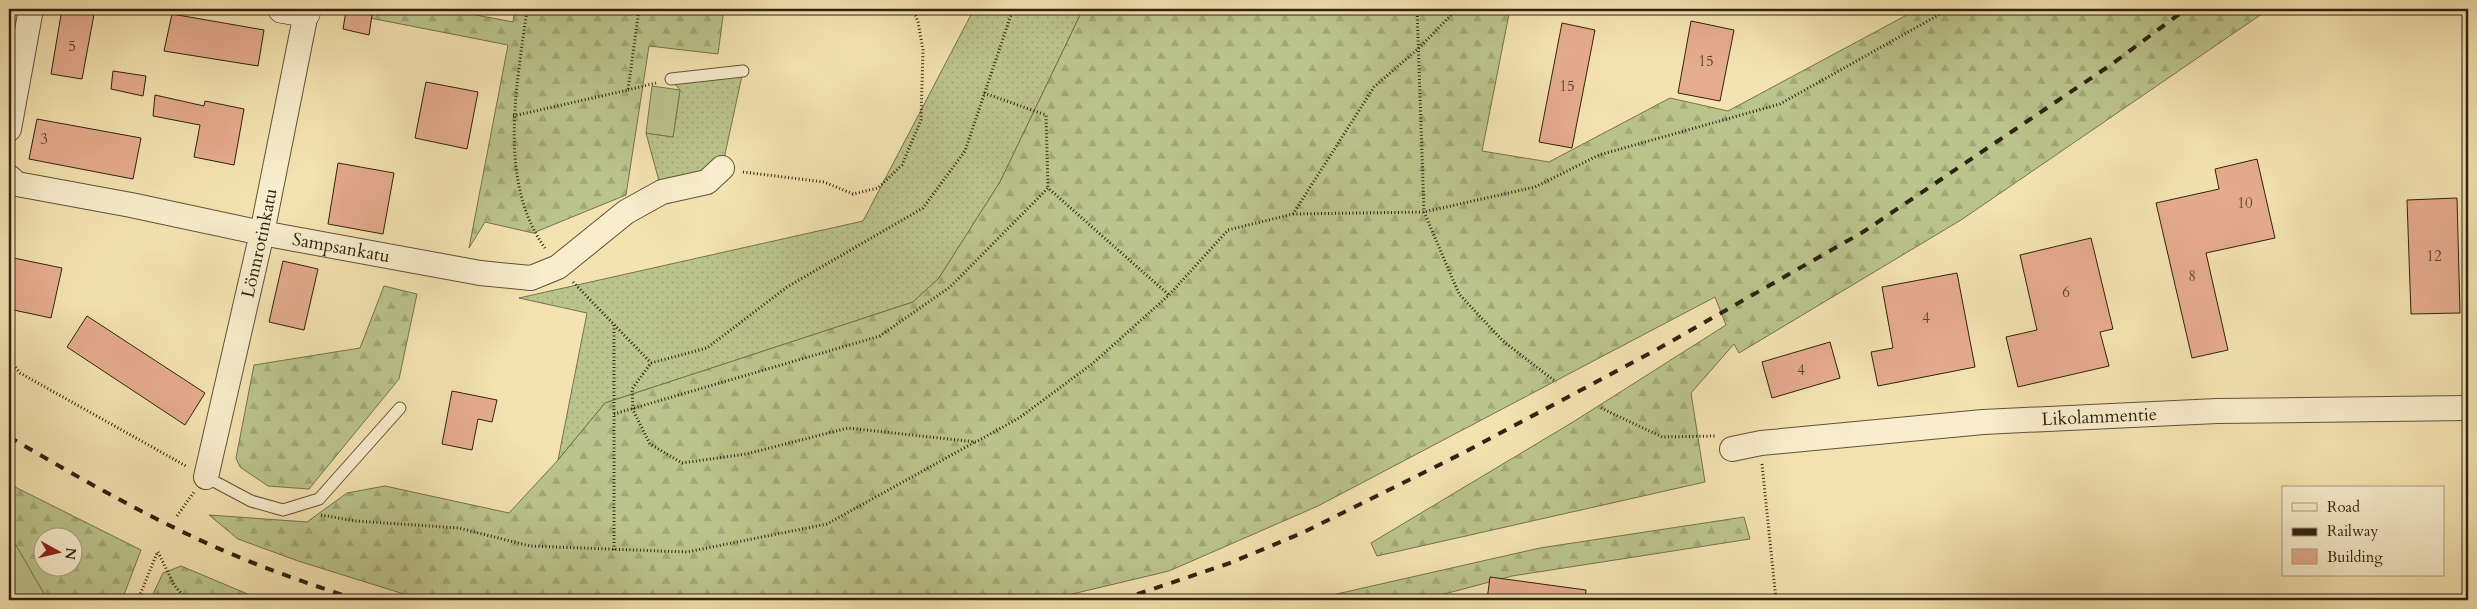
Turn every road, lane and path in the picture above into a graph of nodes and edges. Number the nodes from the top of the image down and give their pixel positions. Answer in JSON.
{"nodes":[{"id":1,"x":31,"y":9,"type":"edge"},
{"id":2,"x":527,"y":9,"type":"edge"},
{"id":3,"x":639,"y":9,"type":"edge"},
{"id":4,"x":913,"y":9,"type":"edge"},
{"id":5,"x":1013,"y":9,"type":"edge"},
{"id":6,"x":1417,"y":9,"type":"edge"},
{"id":7,"x":1457,"y":9,"type":"edge"},
{"id":8,"x":1949,"y":9,"type":"edge"},
{"id":9,"x":298,"y":10,"type":"edge"},
{"id":10,"x":1419,"y":48,"type":"junction"},
{"id":11,"x":743,"y":71,"type":"dead end"},
{"id":12,"x":670,"y":79,"type":"joint"},
{"id":13,"x":628,"y":90,"type":"junction"},
{"id":14,"x":984,"y":93,"type":"junction"},
{"id":15,"x":513,"y":116,"type":"junction"},
{"id":16,"x":9,"y":129,"type":"edge"},
{"id":17,"x":722,"y":168,"type":"joint"},
{"id":18,"x":9,"y":177,"type":"edge"},
{"id":19,"x":1048,"y":188,"type":"junction"},
{"id":20,"x":1424,"y":212,"type":"junction"},
{"id":21,"x":1293,"y":214,"type":"junction"},
{"id":22,"x":262,"y":233,"type":"junction"},
{"id":23,"x":558,"y":267,"type":"junction"},
{"id":24,"x":1168,"y":295,"type":"junction"},
{"id":25,"x":614,"y":325,"type":"junction"},
{"id":26,"x":9,"y":359,"type":"edge"},
{"id":27,"x":651,"y":363,"type":"junction"},
{"id":28,"x":1556,"y":382,"type":"dead end"},
{"id":29,"x":400,"y":408,"type":"dead end"},
{"id":30,"x":2468,"y":408,"type":"edge"},
{"id":31,"x":633,"y":410,"type":"junction"},
{"id":32,"x":614,"y":414,"type":"junction"},
{"id":33,"x":976,"y":442,"type":"junction"},
{"id":34,"x":1761,"y":443,"type":"junction"},
{"id":35,"x":1732,"y":449,"type":"dead end"},
{"id":36,"x":206,"y":477,"type":"junction"},
{"id":37,"x":283,"y":510,"type":"junction"},
{"id":38,"x":177,"y":516,"type":"dead end"},
{"id":39,"x":614,"y":551,"type":"junction"},
{"id":40,"x":138,"y":600,"type":"edge"},
{"id":41,"x":187,"y":600,"type":"edge"},
{"id":42,"x":1776,"y":600,"type":"edge"}],
"edges":[{"from":1,"to":16,"type":"street"},
{"from":2,"to":15,"type":"path"},
{"from":3,"to":13,"type":"path"},
{"from":4,"to":17,"type":"path"},
{"from":5,"to":14,"type":"path"},
{"from":6,"to":10,"type":"path"},
{"from":7,"to":10,"type":"path"},
{"from":8,"to":20,"type":"path"},
{"from":9,"to":22,"type":"street","name":"Lönnrotinkatu"},
{"from":10,"to":20,"type":"path"},
{"from":10,"to":21,"type":"path"},
{"from":11,"to":12,"type":"lane"},
{"from":12,"to":13,"type":"path"},
{"from":13,"to":15,"type":"path"},
{"from":14,"to":19,"type":"path"},
{"from":14,"to":27,"type":"path"},
{"from":15,"to":23,"type":"path"},
{"from":17,"to":23,"type":"street","name":"Sampsankatu"},
{"from":18,"to":22,"type":"street","name":"Sampsankatu"},
{"from":19,"to":24,"type":"path"},
{"from":19,"to":31,"type":"path"},
{"from":20,"to":21,"type":"path"},
{"from":20,"to":28,"type":"path"},
{"from":21,"to":24,"type":"path"},
{"from":22,"to":23,"type":"street","name":"Sampsankatu"},
{"from":22,"to":36,"type":"street","name":"Lönnrotinkatu"},
{"from":23,"to":25,"type":"path"},
{"from":24,"to":33,"type":"path"},
{"from":25,"to":27,"type":"path"},
{"from":25,"to":32,"type":"path"},
{"from":26,"to":36,"type":"path"},
{"from":27,"to":31,"type":"path"},
{"from":29,"to":37,"type":"lane"},
{"from":30,"to":34,"type":"street","name":"Likolammentie"},
{"from":31,"to":32,"type":"path"},
{"from":31,"to":33,"type":"path"},
{"from":32,"to":39,"type":"path"},
{"from":33,"to":39,"type":"path"},
{"from":34,"to":35,"type":"street","name":"Likolammentie"},
{"from":34,"to":42,"type":"path"},
{"from":36,"to":37,"type":"lane"},
{"from":36,"to":38,"type":"path"},
{"from":37,"to":39,"type":"path"},
{"from":40,"to":41,"type":"path"}]}
